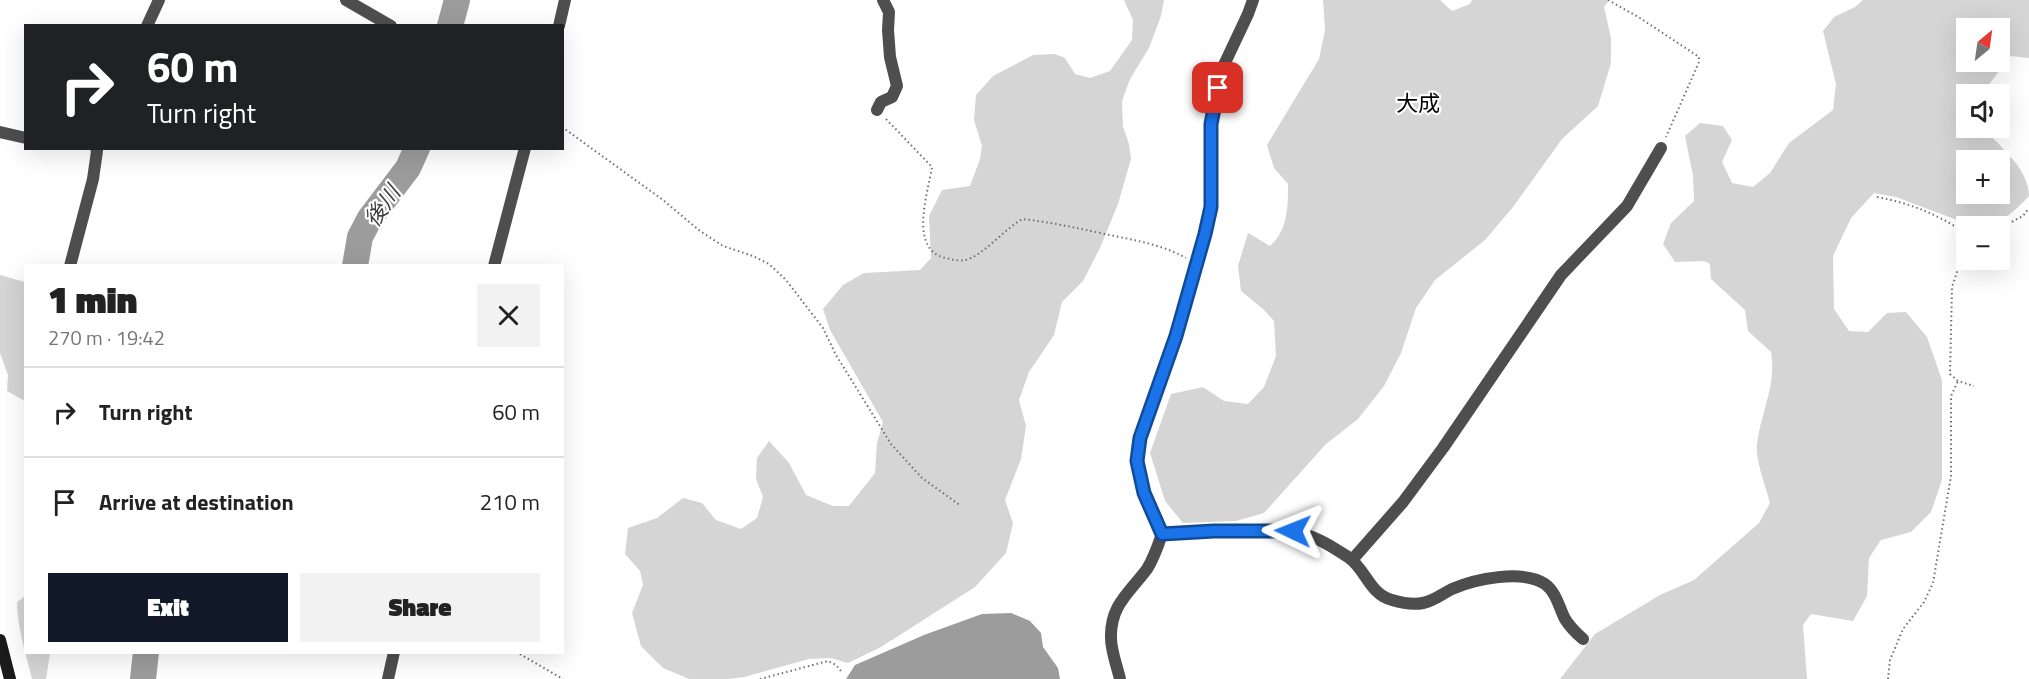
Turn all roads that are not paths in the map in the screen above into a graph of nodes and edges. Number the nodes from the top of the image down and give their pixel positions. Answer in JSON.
{"nodes":[{"id":1,"x":159,"y":0,"type":"edge"},
{"id":2,"x":346,"y":0,"type":"edge"},
{"id":3,"x":565,"y":0,"type":"edge"},
{"id":4,"x":883,"y":0,"type":"edge"},
{"id":5,"x":1253,"y":0,"type":"edge"},
{"id":6,"x":148,"y":24,"type":"edge"},
{"id":7,"x":388,"y":24,"type":"edge"},
{"id":8,"x":559,"y":24,"type":"edge"},
{"id":9,"x":877,"y":110,"type":"road end"},
{"id":10,"x":0,"y":132,"type":"edge"},
{"id":11,"x":24,"y":138,"type":"edge"},
{"id":12,"x":1661,"y":147,"type":"road end"},
{"id":13,"x":97,"y":150,"type":"edge"},
{"id":14,"x":524,"y":150,"type":"edge"},
{"id":15,"x":71,"y":264,"type":"edge"},
{"id":16,"x":495,"y":264,"type":"edge"},
{"id":17,"x":1162,"y":534,"type":"junction"},
{"id":18,"x":1352,"y":560,"type":"junction"},
{"id":19,"x":1583,"y":639,"type":"dead end"},
{"id":20,"x":0,"y":640,"type":"edge"},
{"id":21,"x":394,"y":654,"type":"edge"},
{"id":22,"x":9,"y":679,"type":"edge"},
{"id":23,"x":388,"y":679,"type":"edge"},
{"id":24,"x":1120,"y":679,"type":"edge"}],
"edges":[{"from":1,"to":6,"type":"street"},
{"from":2,"to":7,"type":"street"},
{"from":3,"to":8,"type":"street"},
{"from":4,"to":9,"type":"street"},
{"from":5,"to":17,"type":"street"},
{"from":10,"to":11,"type":"street"},
{"from":12,"to":18,"type":"street"},
{"from":13,"to":15,"type":"street"},
{"from":14,"to":16,"type":"street"},
{"from":17,"to":18,"type":"street"},
{"from":17,"to":24,"type":"street"},
{"from":18,"to":19,"type":"street"},
{"from":20,"to":22,"type":"street"},
{"from":21,"to":23,"type":"street"}]}
